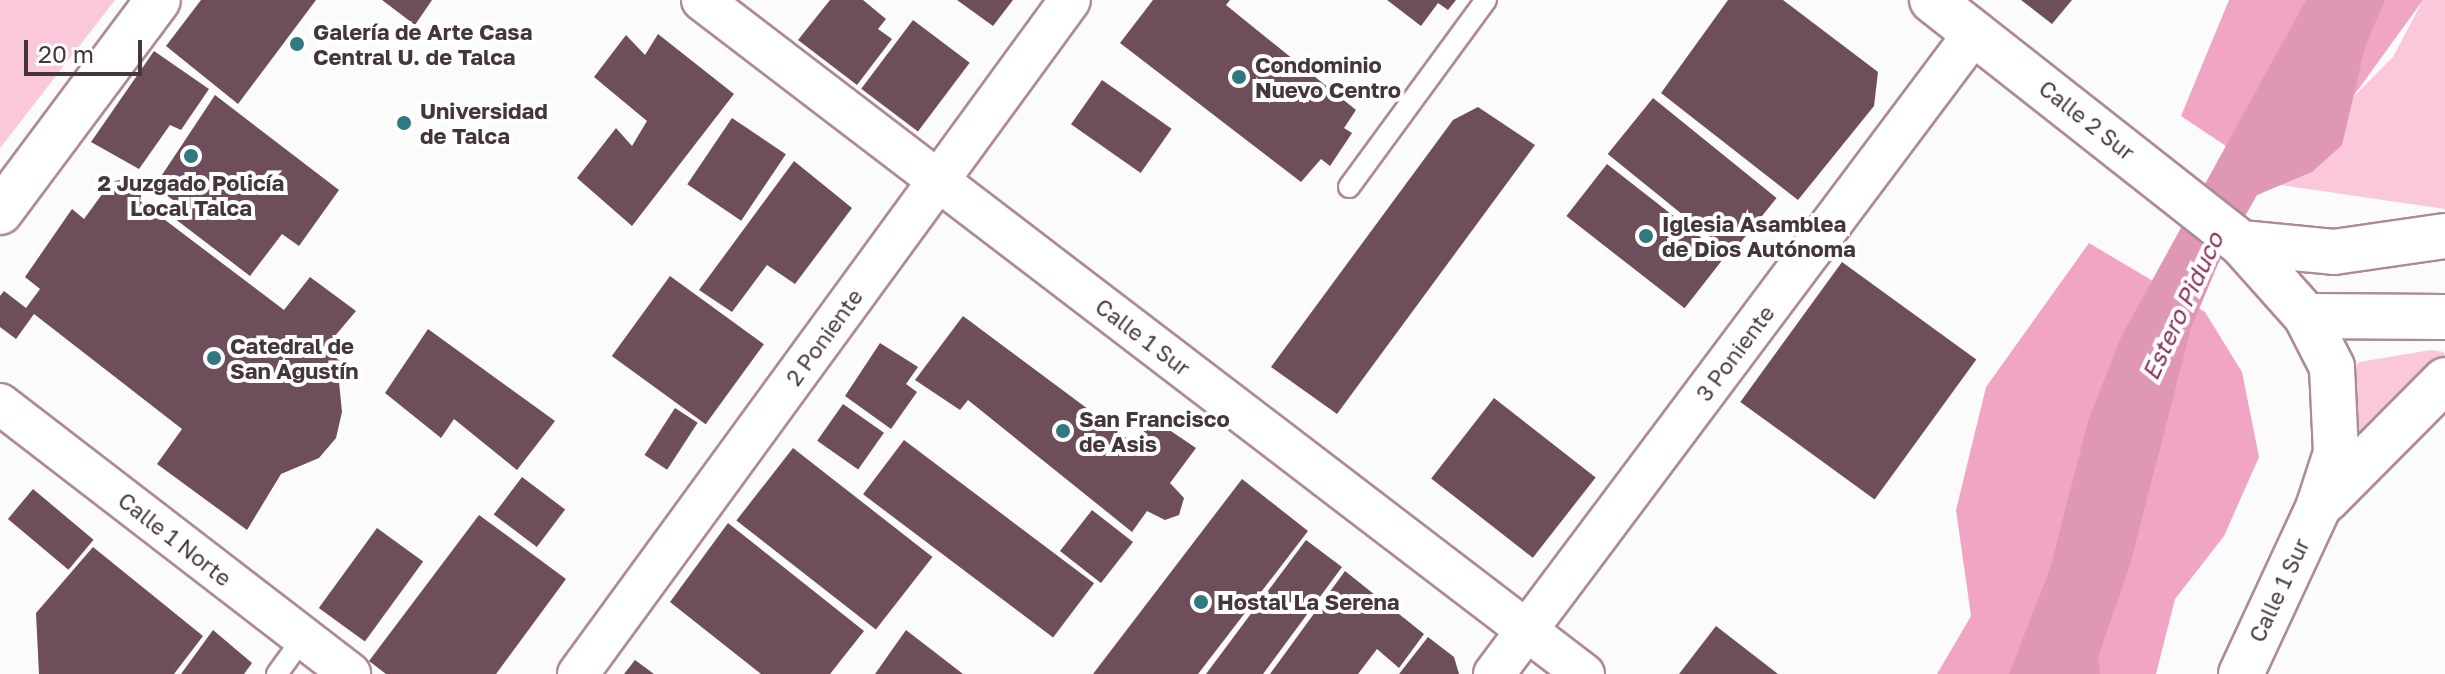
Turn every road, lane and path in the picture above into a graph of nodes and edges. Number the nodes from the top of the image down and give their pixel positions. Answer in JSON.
{"nodes":[{"id":1,"x":158,"y":0,"type":"edge"},
{"id":2,"x":702,"y":0,"type":"edge"},
{"id":3,"x":1070,"y":0,"type":"edge"},
{"id":4,"x":1486,"y":0,"type":"edge"},
{"id":5,"x":1932,"y":0,"type":"edge"},
{"id":6,"x":1975,"y":32,"type":"junction"},
{"id":7,"x":938,"y":181,"type":"junction"},
{"id":8,"x":1349,"y":187,"type":"dead end"},
{"id":9,"x":0,"y":212,"type":"edge"},
{"id":10,"x":2445,"y":236,"type":"edge"},
{"id":11,"x":2241,"y":243,"type":"junction"},
{"id":12,"x":2306,"y":316,"type":"junction"},
{"id":13,"x":2432,"y":319,"type":"edge"},
{"id":14,"x":2445,"y":380,"type":"edge"},
{"id":15,"x":0,"y":404,"type":"edge"},
{"id":16,"x":2318,"y":508,"type":"junction"},
{"id":17,"x":1527,"y":630,"type":"junction"},
{"id":18,"x":303,"y":638,"type":"junction"},
{"id":19,"x":2243,"y":673,"type":"edge"},
{"id":20,"x":277,"y":674,"type":"edge"},
{"id":21,"x":350,"y":674,"type":"edge"},
{"id":22,"x":578,"y":674,"type":"edge"},
{"id":23,"x":1494,"y":674,"type":"edge"},
{"id":24,"x":1584,"y":674,"type":"edge"}],
"edges":[{"from":1,"to":9,"type":"main road"},
{"from":2,"to":7,"type":"street","name":"Calle 1 Sur"},
{"from":3,"to":7,"type":"street","name":"2 Poniente"},
{"from":4,"to":8,"type":"lane"},
{"from":5,"to":6,"type":"main road","name":"Calle 2 Sur"},
{"from":6,"to":11,"type":"main road","name":"Calle 2 Sur"},
{"from":6,"to":17,"type":"street","name":"3 Poniente"},
{"from":7,"to":17,"type":"street","name":"Calle 1 Sur"},
{"from":7,"to":22,"type":"street","name":"2 Poniente"},
{"from":10,"to":11,"type":"main road"},
{"from":11,"to":12,"type":"main road","name":"Calle 2 Sur"},
{"from":12,"to":13,"type":"main road"},
{"from":12,"to":16,"type":"main road","name":"Calle 1 Sur"},
{"from":14,"to":16,"type":"main road","name":"Calle 1 Sur"},
{"from":15,"to":18,"type":"street","name":"Calle 1 Norte"},
{"from":16,"to":19,"type":"main road","name":"Calle 1 Sur"},
{"from":17,"to":23,"type":"street","name":"3 Poniente"},
{"from":17,"to":24,"type":"street","name":"Calle 1 Sur"},
{"from":18,"to":20,"type":"lane"},
{"from":18,"to":21,"type":"street","name":"Calle 1 Norte"}]}
